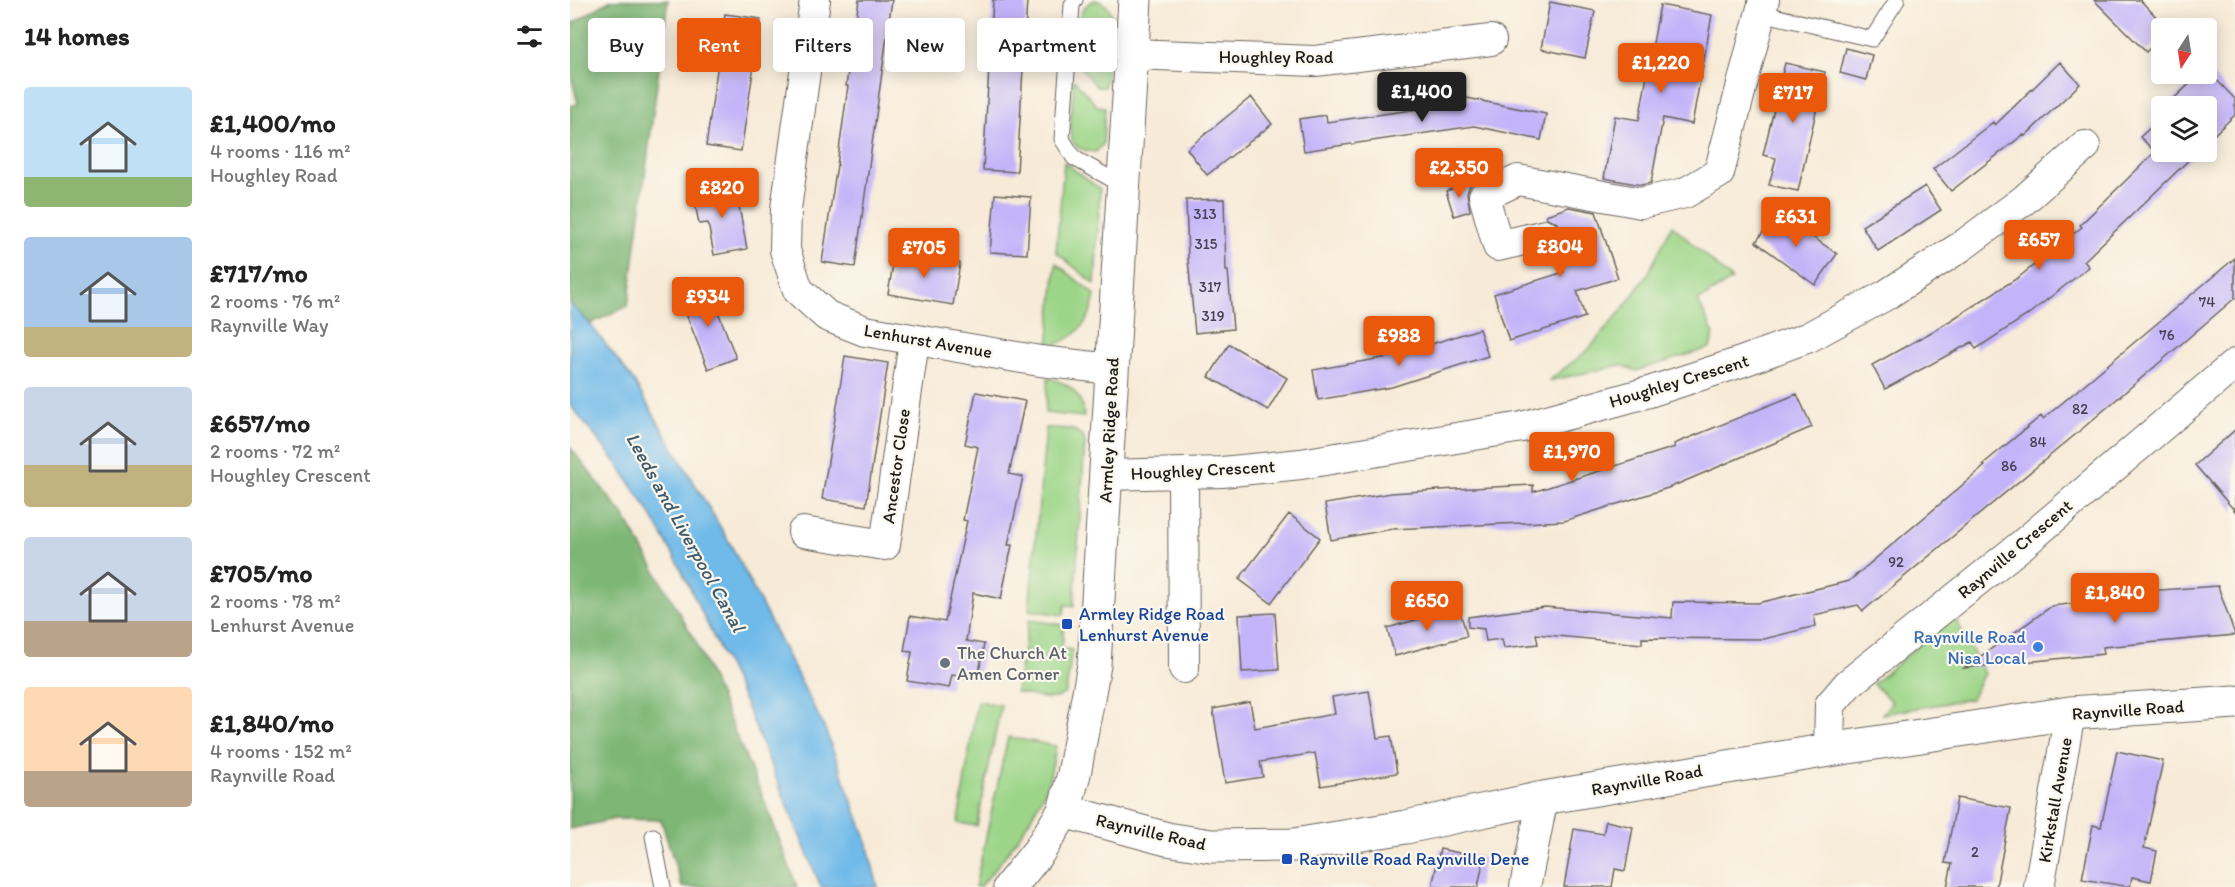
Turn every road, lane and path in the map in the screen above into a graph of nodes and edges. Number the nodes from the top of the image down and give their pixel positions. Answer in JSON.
{"nodes":[{"id":1,"x":815,"y":0,"type":"edge"},
{"id":2,"x":1075,"y":0,"type":"edge"},
{"id":3,"x":1135,"y":0,"type":"edge"},
{"id":4,"x":1897,"y":0,"type":"edge"},
{"id":5,"x":1762,"y":6,"type":"edge"},
{"id":6,"x":1491,"y":40,"type":"dead end"},
{"id":7,"x":1132,"y":54,"type":"junction"},
{"id":8,"x":2085,"y":146,"type":"dead end"},
{"id":9,"x":1124,"y":186,"type":"junction"},
{"id":10,"x":1545,"y":235,"type":"dead end"},
{"id":11,"x":914,"y":341,"type":"junction"},
{"id":12,"x":2235,"y":364,"type":"edge"},
{"id":13,"x":1112,"y":369,"type":"junction"},
{"id":14,"x":1183,"y":474,"type":"junction"},
{"id":15,"x":1106,"y":475,"type":"junction"},
{"id":16,"x":803,"y":531,"type":"dead end"},
{"id":17,"x":1184,"y":668,"type":"dead end"},
{"id":18,"x":2235,"y":702,"type":"edge"},
{"id":19,"x":2070,"y":713,"type":"junction"},
{"id":20,"x":1829,"y":750,"type":"junction"},
{"id":21,"x":1543,"y":798,"type":"junction"},
{"id":22,"x":1064,"y":811,"type":"junction"},
{"id":23,"x":653,"y":836,"type":"dead end"},
{"id":24,"x":663,"y":887,"type":"edge"},
{"id":25,"x":1010,"y":887,"type":"edge"},
{"id":26,"x":1525,"y":887,"type":"edge"},
{"id":27,"x":2039,"y":887,"type":"edge"}],
"edges":[{"from":1,"to":11,"type":"street","name":"Lenhurst Avenue"},
{"from":2,"to":9,"type":"lane"},
{"from":3,"to":7,"type":"street","name":"Armley Ridge Road"},
{"from":4,"to":5,"type":"lane"},
{"from":5,"to":10,"type":"street"},
{"from":6,"to":7,"type":"street","name":"Houghley Road"},
{"from":7,"to":9,"type":"street","name":"Armley Ridge Road"},
{"from":8,"to":14,"type":"street","name":"Houghley Crescent"},
{"from":9,"to":13,"type":"street","name":"Armley Ridge Road"},
{"from":11,"to":13,"type":"street","name":"Lenhurst Avenue"},
{"from":11,"to":16,"type":"street","name":"Ancestor Close"},
{"from":12,"to":20,"type":"street","name":"Raynville Crescent"},
{"from":13,"to":15,"type":"street","name":"Armley Ridge Road"},
{"from":14,"to":15,"type":"street","name":"Houghley Crescent"},
{"from":14,"to":17,"type":"street"},
{"from":15,"to":22,"type":"street","name":"Armley Ridge Road"},
{"from":18,"to":19,"type":"street","name":"Raynville Road"},
{"from":19,"to":20,"type":"street","name":"Raynville Road"},
{"from":19,"to":27,"type":"street","name":"Kirkstall Avenue"},
{"from":20,"to":21,"type":"street","name":"Raynville Road"},
{"from":21,"to":22,"type":"street","name":"Raynville Road"},
{"from":21,"to":26,"type":"street"},
{"from":22,"to":25,"type":"street","name":"Armley Ridge Road"},
{"from":23,"to":24,"type":"lane"}]}
